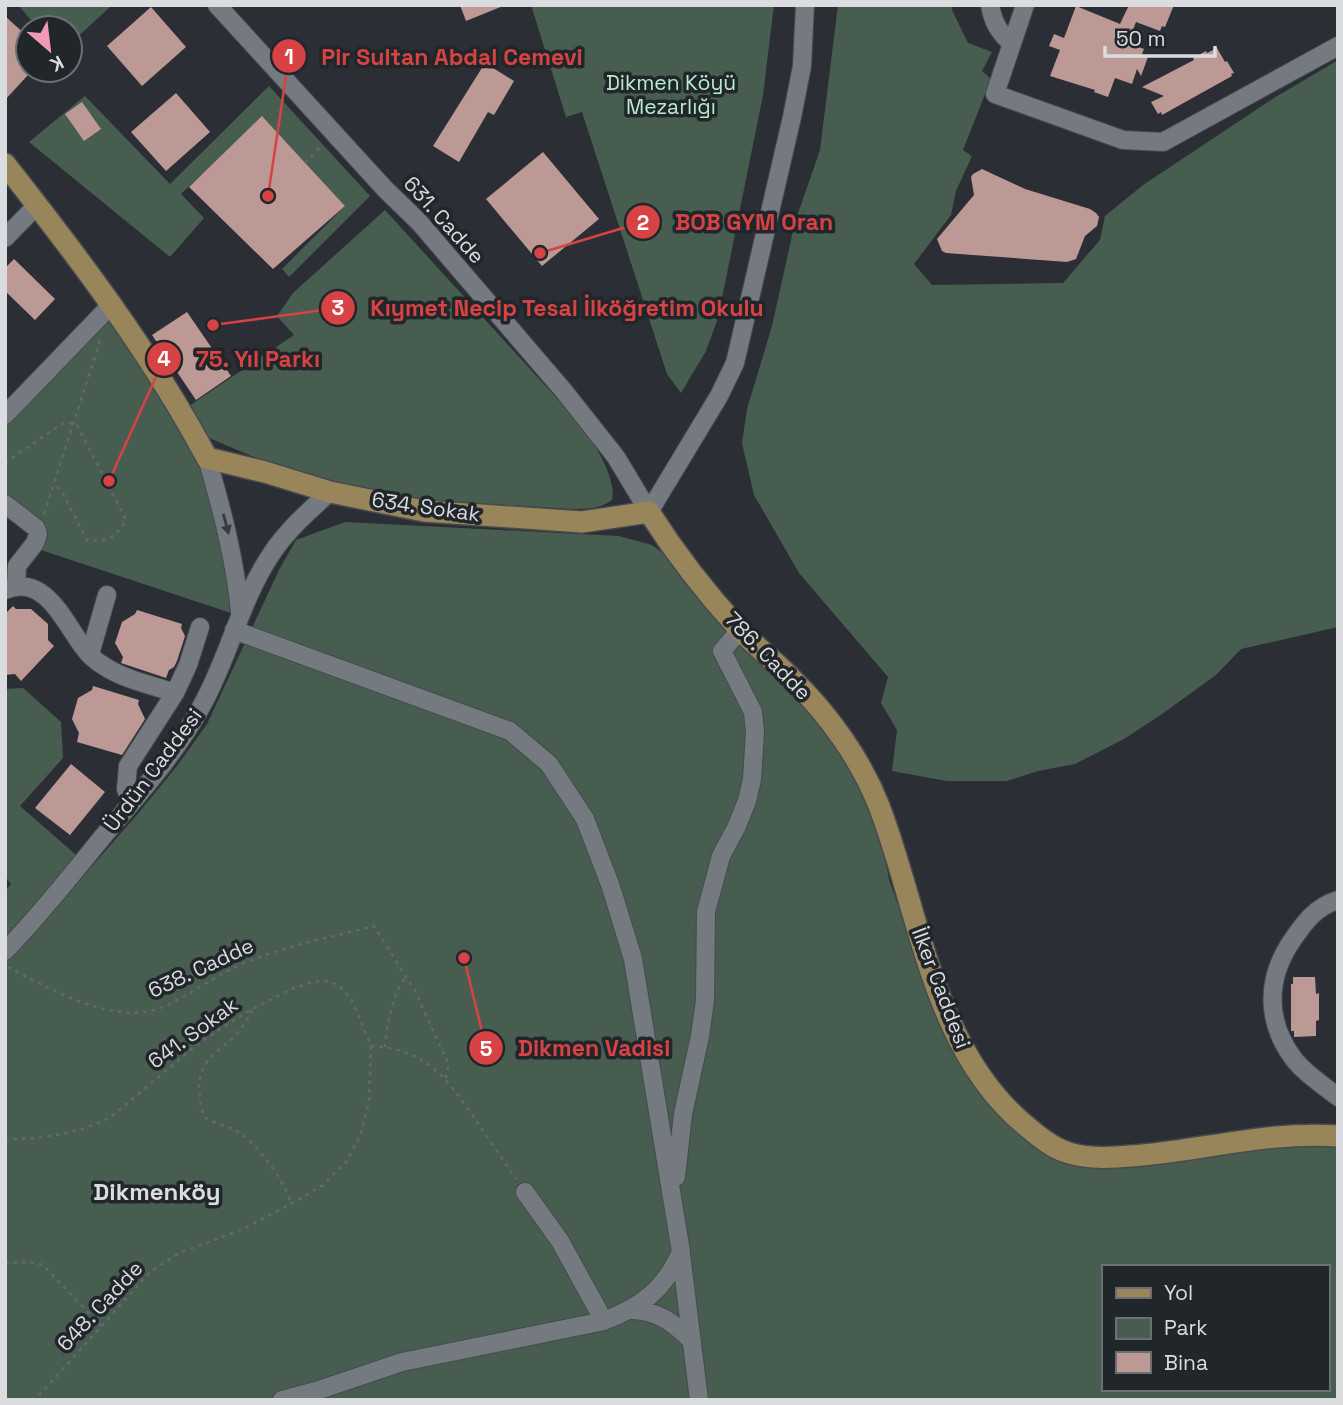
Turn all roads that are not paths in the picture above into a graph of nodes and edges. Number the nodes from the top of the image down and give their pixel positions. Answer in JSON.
{"nodes":[{"id":1,"x":217,"y":5,"type":"edge"},
{"id":2,"x":805,"y":5,"type":"edge"},
{"id":3,"x":990,"y":5,"type":"edge"},
{"id":4,"x":1025,"y":5,"type":"edge"},
{"id":5,"x":1012,"y":44,"type":"junction"},
{"id":6,"x":1338,"y":46,"type":"edge"},
{"id":7,"x":5,"y":164,"type":"edge"},
{"id":8,"x":37,"y":205,"type":"junction"},
{"id":9,"x":5,"y":238,"type":"edge"},
{"id":10,"x":112,"y":304,"type":"junction"},
{"id":11,"x":5,"y":415,"type":"edge"},
{"id":12,"x":207,"y":458,"type":"junction"},
{"id":13,"x":330,"y":492,"type":"junction"},
{"id":14,"x":5,"y":504,"type":"edge"},
{"id":15,"x":649,"y":512,"type":"junction"},
{"id":16,"x":10,"y":588,"type":"edge"},
{"id":17,"x":107,"y":595,"type":"dead end"},
{"id":18,"x":237,"y":623,"type":"junction"},
{"id":19,"x":200,"y":627,"type":"dead end"},
{"id":20,"x":740,"y":630,"type":"junction"},
{"id":21,"x":90,"y":654,"type":"junction"},
{"id":22,"x":175,"y":693,"type":"junction"},
{"id":23,"x":131,"y":803,"type":"junction"},
{"id":24,"x":879,"y":806,"type":"joint"},
{"id":25,"x":1338,"y":900,"type":"edge"},
{"id":26,"x":5,"y":951,"type":"edge"},
{"id":27,"x":1338,"y":1097,"type":"edge"},
{"id":28,"x":1338,"y":1136,"type":"edge"},
{"id":29,"x":525,"y":1192,"type":"road end"},
{"id":30,"x":681,"y":1252,"type":"junction"},
{"id":31,"x":633,"y":1310,"type":"junction"},
{"id":32,"x":604,"y":1321,"type":"junction"},
{"id":33,"x":692,"y":1341,"type":"junction"},
{"id":34,"x":282,"y":1400,"type":"edge"},
{"id":35,"x":699,"y":1400,"type":"edge"}],
"edges":[{"from":1,"to":15,"type":"street","name":"631. Cadde"},
{"from":2,"to":15,"type":"street"},
{"from":3,"to":5,"type":"street"},
{"from":4,"to":5,"type":"street"},
{"from":5,"to":6,"type":"street"},
{"from":7,"to":8,"type":"main road","name":"Ürdün Caddesi"},
{"from":8,"to":9,"type":"street"},
{"from":8,"to":10,"type":"main road","name":"Ürdün Caddesi"},
{"from":10,"to":11,"type":"street"},
{"from":10,"to":12,"type":"main road","name":"Ürdün Caddesi"},
{"from":12,"to":13,"type":"main road","name":"634. Sokak"},
{"from":12,"to":18,"type":"street","name":"Ürdün Caddesi","one_way":true},
{"from":13,"to":15,"type":"main road","name":"634. Sokak"},
{"from":13,"to":18,"type":"street"},
{"from":14,"to":16,"type":"street"},
{"from":15,"to":20,"type":"main road","name":"786. Cadde"},
{"from":16,"to":21,"type":"street"},
{"from":17,"to":21,"type":"street"},
{"from":18,"to":23,"type":"street","name":"Ürdün Caddesi"},
{"from":18,"to":30,"type":"street"},
{"from":19,"to":22,"type":"street"},
{"from":20,"to":24,"type":"main road","name":"786. Cadde"},
{"from":20,"to":30,"type":"street"},
{"from":21,"to":22,"type":"street"},
{"from":22,"to":23,"type":"street"},
{"from":23,"to":26,"type":"street","name":"Ürdün Caddesi"},
{"from":24,"to":28,"type":"main road","name":"İlker Caddesi"},
{"from":25,"to":27,"type":"street"},
{"from":29,"to":32,"type":"street"},
{"from":30,"to":31,"type":"street"},
{"from":30,"to":33,"type":"street"},
{"from":31,"to":32,"type":"street"},
{"from":31,"to":33,"type":"street"},
{"from":32,"to":34,"type":"street"},
{"from":33,"to":35,"type":"street"}]}
